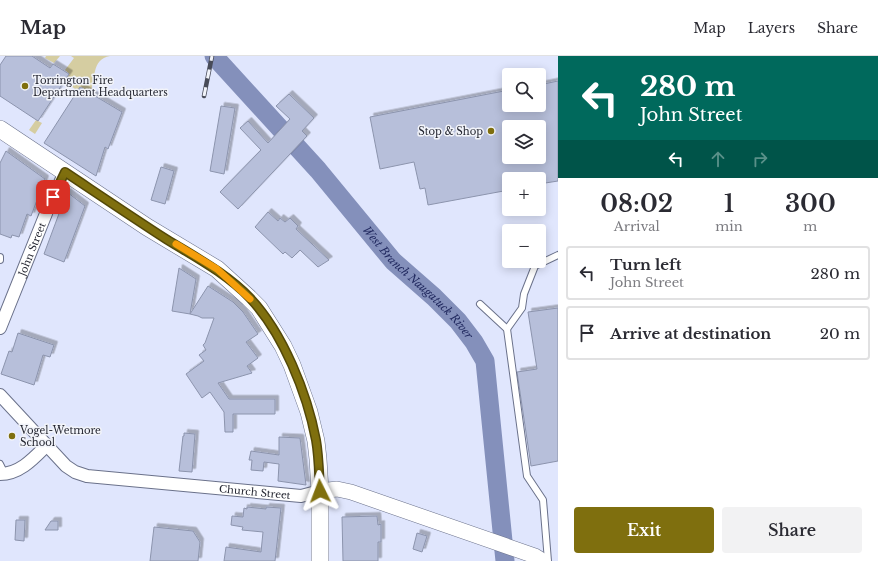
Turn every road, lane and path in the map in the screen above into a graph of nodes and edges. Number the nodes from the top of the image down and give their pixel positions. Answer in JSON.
{"nodes":[{"id":1,"x":0,"y":129,"type":"edge"},
{"id":2,"x":65,"y":172,"type":"junction"},
{"id":3,"x":558,"y":255,"type":"edge"},
{"id":4,"x":480,"y":304,"type":"dead end"},
{"id":5,"x":0,"y":328,"type":"edge"},
{"id":6,"x":507,"y":329,"type":"junction"},
{"id":7,"x":0,"y":395,"type":"edge"},
{"id":8,"x":48,"y":445,"type":"junction"},
{"id":9,"x":2,"y":471,"type":"edge"},
{"id":10,"x":320,"y":491,"type":"junction"},
{"id":11,"x":542,"y":559,"type":"edge"},
{"id":12,"x":320,"y":561,"type":"edge"}],
"edges":[{"from":1,"to":2,"type":"main road"},
{"from":2,"to":5,"type":"street","name":"John Street"},
{"from":2,"to":10,"type":"main road"},
{"from":3,"to":6,"type":"lane"},
{"from":4,"to":6,"type":"lane"},
{"from":6,"to":11,"type":"lane"},
{"from":7,"to":8,"type":"street","name":"Church Street"},
{"from":8,"to":9,"type":"street"},
{"from":8,"to":10,"type":"street","name":"Church Street"},
{"from":10,"to":11,"type":"street","name":"Church Street"},
{"from":10,"to":12,"type":"main road"}]}
